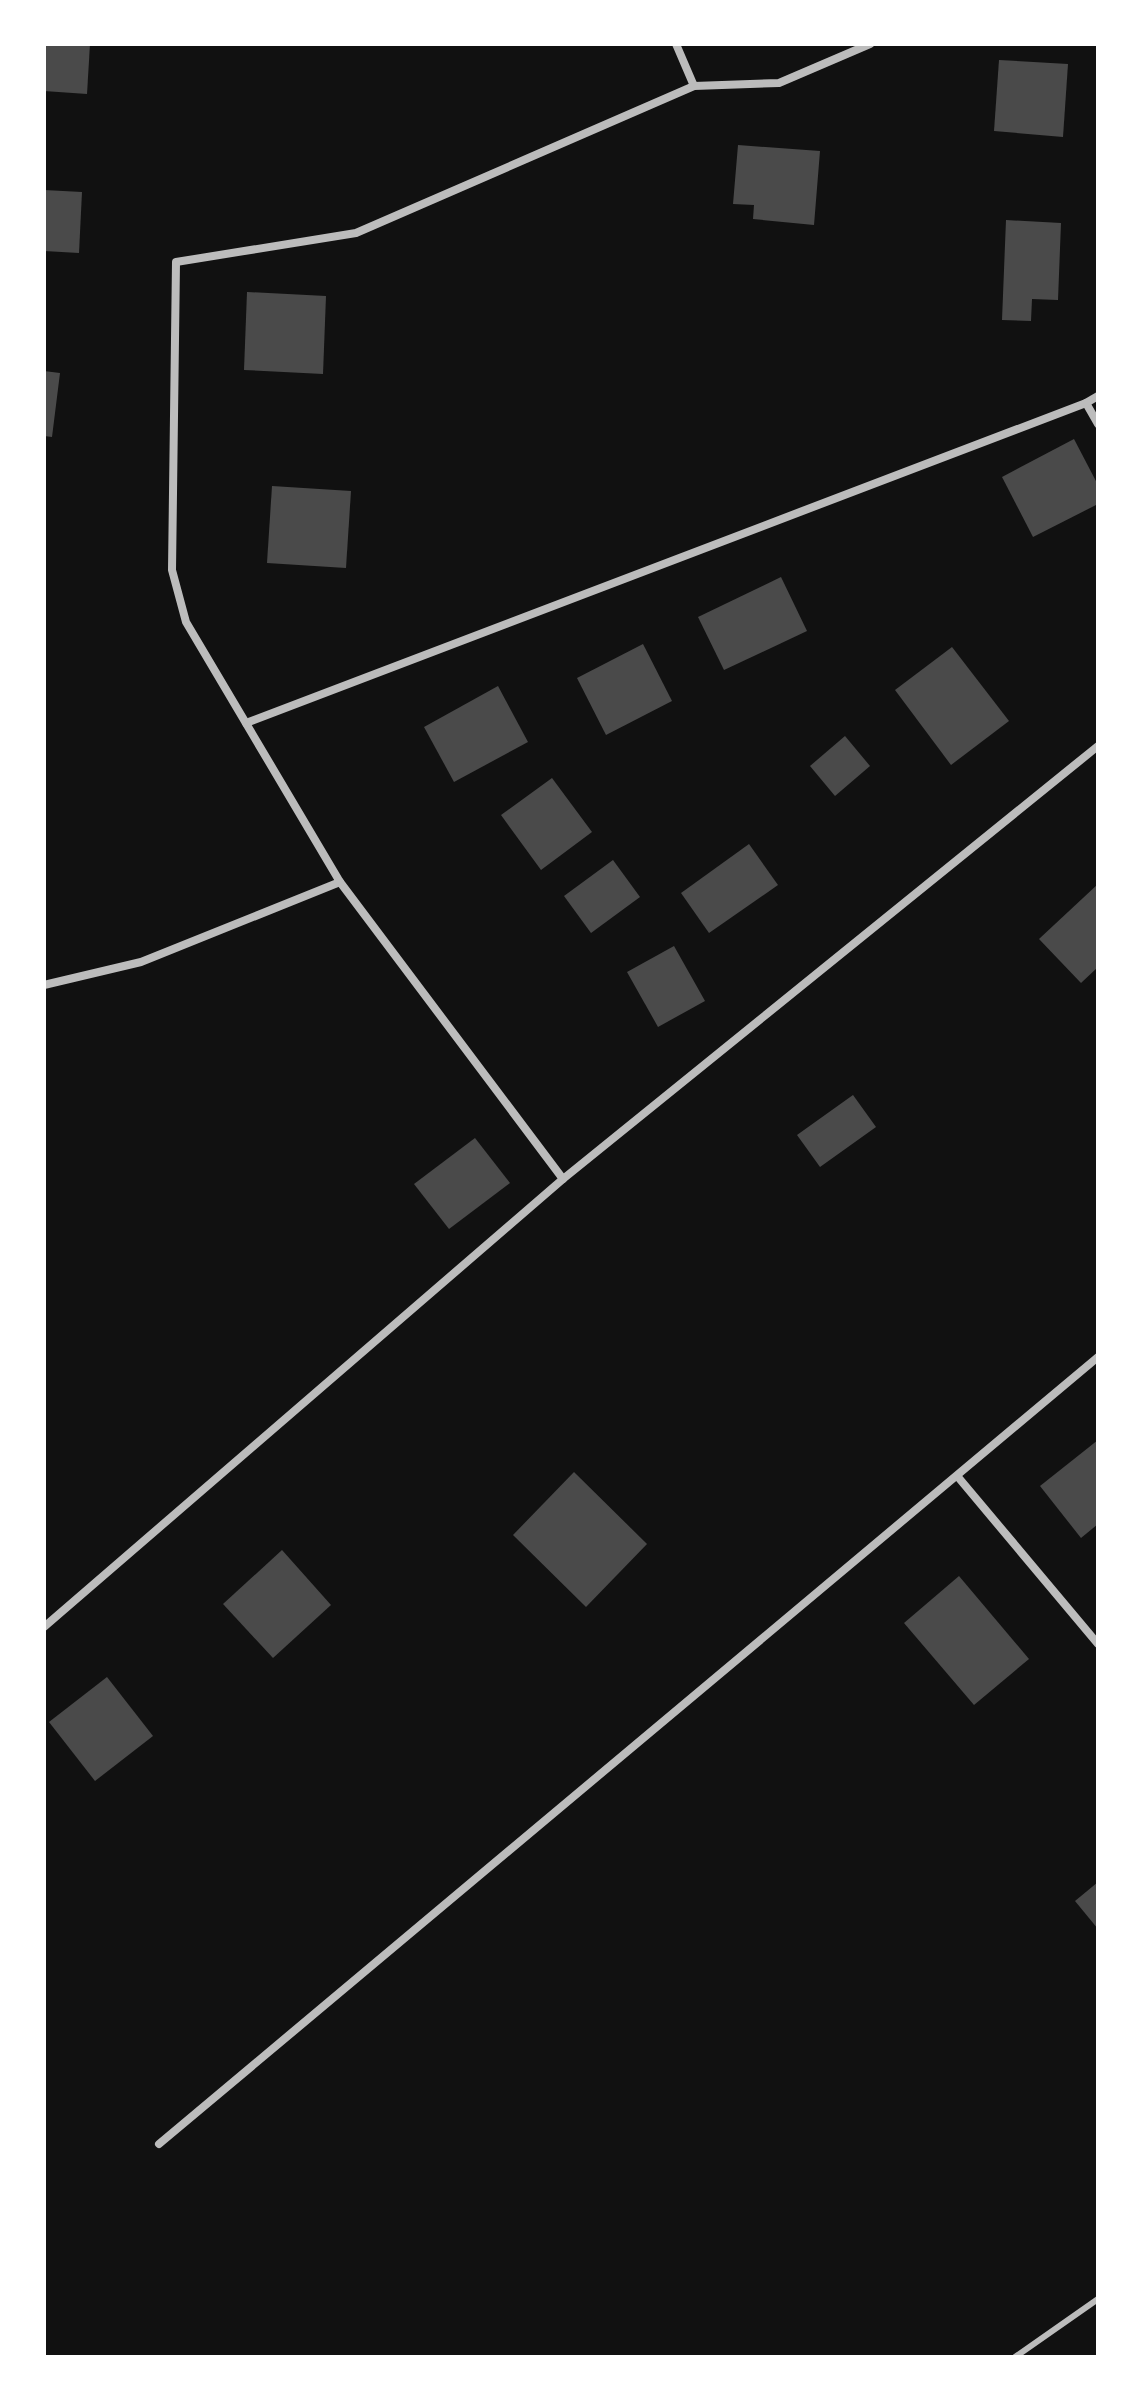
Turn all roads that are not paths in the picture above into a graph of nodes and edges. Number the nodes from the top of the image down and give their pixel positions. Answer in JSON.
{"nodes":[{"id":1,"x":676,"y":44,"type":"edge"},
{"id":2,"x":870,"y":44,"type":"edge"},
{"id":3,"x":694,"y":86,"type":"junction"},
{"id":4,"x":1098,"y":396,"type":"edge"},
{"id":5,"x":1086,"y":403,"type":"junction"},
{"id":6,"x":1098,"y":424,"type":"edge"},
{"id":7,"x":246,"y":723,"type":"junction"},
{"id":8,"x":1098,"y":746,"type":"edge"},
{"id":9,"x":340,"y":882,"type":"junction"},
{"id":10,"x":44,"y":985,"type":"edge"},
{"id":11,"x":563,"y":1179,"type":"junction"},
{"id":12,"x":1098,"y":1357,"type":"edge"},
{"id":13,"x":958,"y":1477,"type":"junction"},
{"id":14,"x":44,"y":1627,"type":"edge"},
{"id":15,"x":1098,"y":1644,"type":"edge"},
{"id":16,"x":159,"y":2144,"type":"dead end"},
{"id":17,"x":1098,"y":2299,"type":"edge"},
{"id":18,"x":1015,"y":2357,"type":"edge"}],
"edges":[{"from":1,"to":3,"type":"street"},
{"from":2,"to":3,"type":"street"},
{"from":3,"to":7,"type":"street"},
{"from":4,"to":5,"type":"street"},
{"from":5,"to":6,"type":"street"},
{"from":5,"to":7,"type":"street"},
{"from":7,"to":9,"type":"street"},
{"from":8,"to":11,"type":"street"},
{"from":9,"to":10,"type":"street"},
{"from":9,"to":11,"type":"street"},
{"from":11,"to":14,"type":"street"},
{"from":12,"to":13,"type":"street"},
{"from":13,"to":15,"type":"street"},
{"from":13,"to":16,"type":"street"},
{"from":17,"to":18,"type":"lane"}]}
